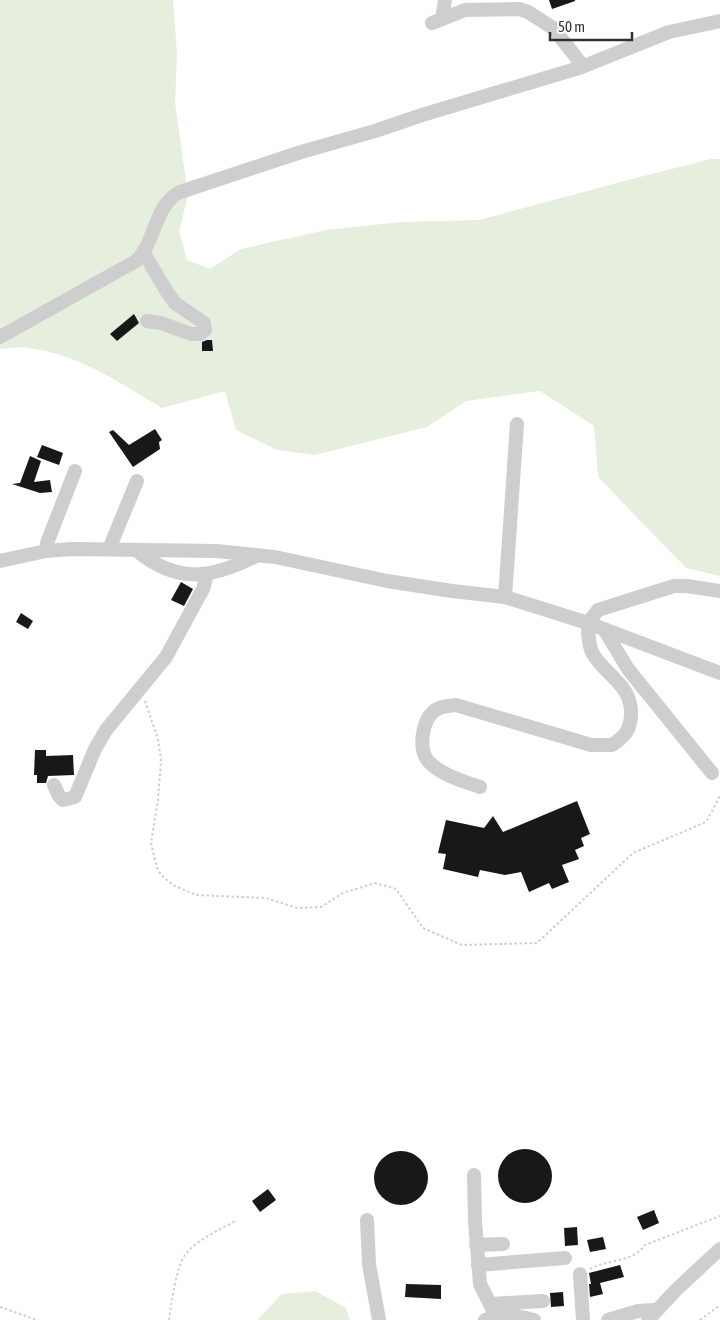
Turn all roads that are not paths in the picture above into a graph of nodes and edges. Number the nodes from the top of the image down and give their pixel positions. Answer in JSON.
{"nodes":[{"id":1,"x":445,"y":0,"type":"edge"},
{"id":2,"x":720,"y":20,"type":"edge"},
{"id":3,"x":583,"y":66,"type":"junction"},
{"id":4,"x":144,"y":253,"type":"junction"},
{"id":5,"x":148,"y":321,"type":"dead end"},
{"id":6,"x":0,"y":337,"type":"edge"},
{"id":7,"x":517,"y":424,"type":"dead end"},
{"id":8,"x":75,"y":471,"type":"dead end"},
{"id":9,"x":137,"y":481,"type":"dead end"},
{"id":10,"x":109,"y":549,"type":"junction"},
{"id":11,"x":136,"y":550,"type":"junction"},
{"id":12,"x":46,"y":551,"type":"junction"},
{"id":13,"x":257,"y":555,"type":"junction"},
{"id":14,"x":0,"y":561,"type":"edge"},
{"id":15,"x":207,"y":574,"type":"junction"},
{"id":16,"x":720,"y":591,"type":"edge"},
{"id":17,"x":505,"y":597,"type":"junction"},
{"id":18,"x":588,"y":623,"type":"junction"},
{"id":19,"x":604,"y":629,"type":"junction"},
{"id":20,"x":720,"y":673,"type":"edge"},
{"id":21,"x":712,"y":773,"type":"dead end"},
{"id":22,"x":54,"y":785,"type":"dead end"},
{"id":23,"x":480,"y":787,"type":"dead end"},
{"id":24,"x":474,"y":1175,"type":"dead end"},
{"id":25,"x":367,"y":1220,"type":"dead end"},
{"id":26,"x":503,"y":1244,"type":"dead end"},
{"id":27,"x":476,"y":1245,"type":"junction"},
{"id":28,"x":720,"y":1249,"type":"edge"},
{"id":29,"x":565,"y":1258,"type":"dead end"},
{"id":30,"x":478,"y":1265,"type":"junction"},
{"id":31,"x":580,"y":1274,"type":"road end"},
{"id":32,"x":543,"y":1301,"type":"dead end"},
{"id":33,"x":490,"y":1313,"type":"edge"},
{"id":34,"x":652,"y":1315,"type":"edge"},
{"id":35,"x":379,"y":1320,"type":"edge"},
{"id":36,"x":534,"y":1320,"type":"edge"},
{"id":37,"x":583,"y":1320,"type":"edge"},
{"id":38,"x":608,"y":1320,"type":"edge"}],
"edges":[{"from":1,"to":3,"type":"street"},
{"from":2,"to":3,"type":"street"},
{"from":3,"to":4,"type":"street"},
{"from":4,"to":5,"type":"street"},
{"from":4,"to":6,"type":"street"},
{"from":7,"to":17,"type":"street"},
{"from":8,"to":12,"type":"street"},
{"from":9,"to":10,"type":"street"},
{"from":10,"to":11,"type":"street"},
{"from":10,"to":12,"type":"street"},
{"from":11,"to":13,"type":"street"},
{"from":11,"to":15,"type":"street"},
{"from":12,"to":14,"type":"street"},
{"from":13,"to":15,"type":"street"},
{"from":13,"to":17,"type":"street"},
{"from":15,"to":22,"type":"street"},
{"from":16,"to":18,"type":"street"},
{"from":17,"to":18,"type":"street"},
{"from":18,"to":19,"type":"street"},
{"from":18,"to":23,"type":"street"},
{"from":19,"to":20,"type":"street"},
{"from":19,"to":21,"type":"street"},
{"from":24,"to":27,"type":"street"},
{"from":25,"to":35,"type":"street"},
{"from":26,"to":27,"type":"street"},
{"from":27,"to":30,"type":"street"},
{"from":28,"to":34,"type":"street"},
{"from":29,"to":30,"type":"street"},
{"from":30,"to":33,"type":"street"},
{"from":31,"to":37,"type":"street"},
{"from":32,"to":33,"type":"street"},
{"from":33,"to":36,"type":"street"},
{"from":34,"to":38,"type":"street"}]}
